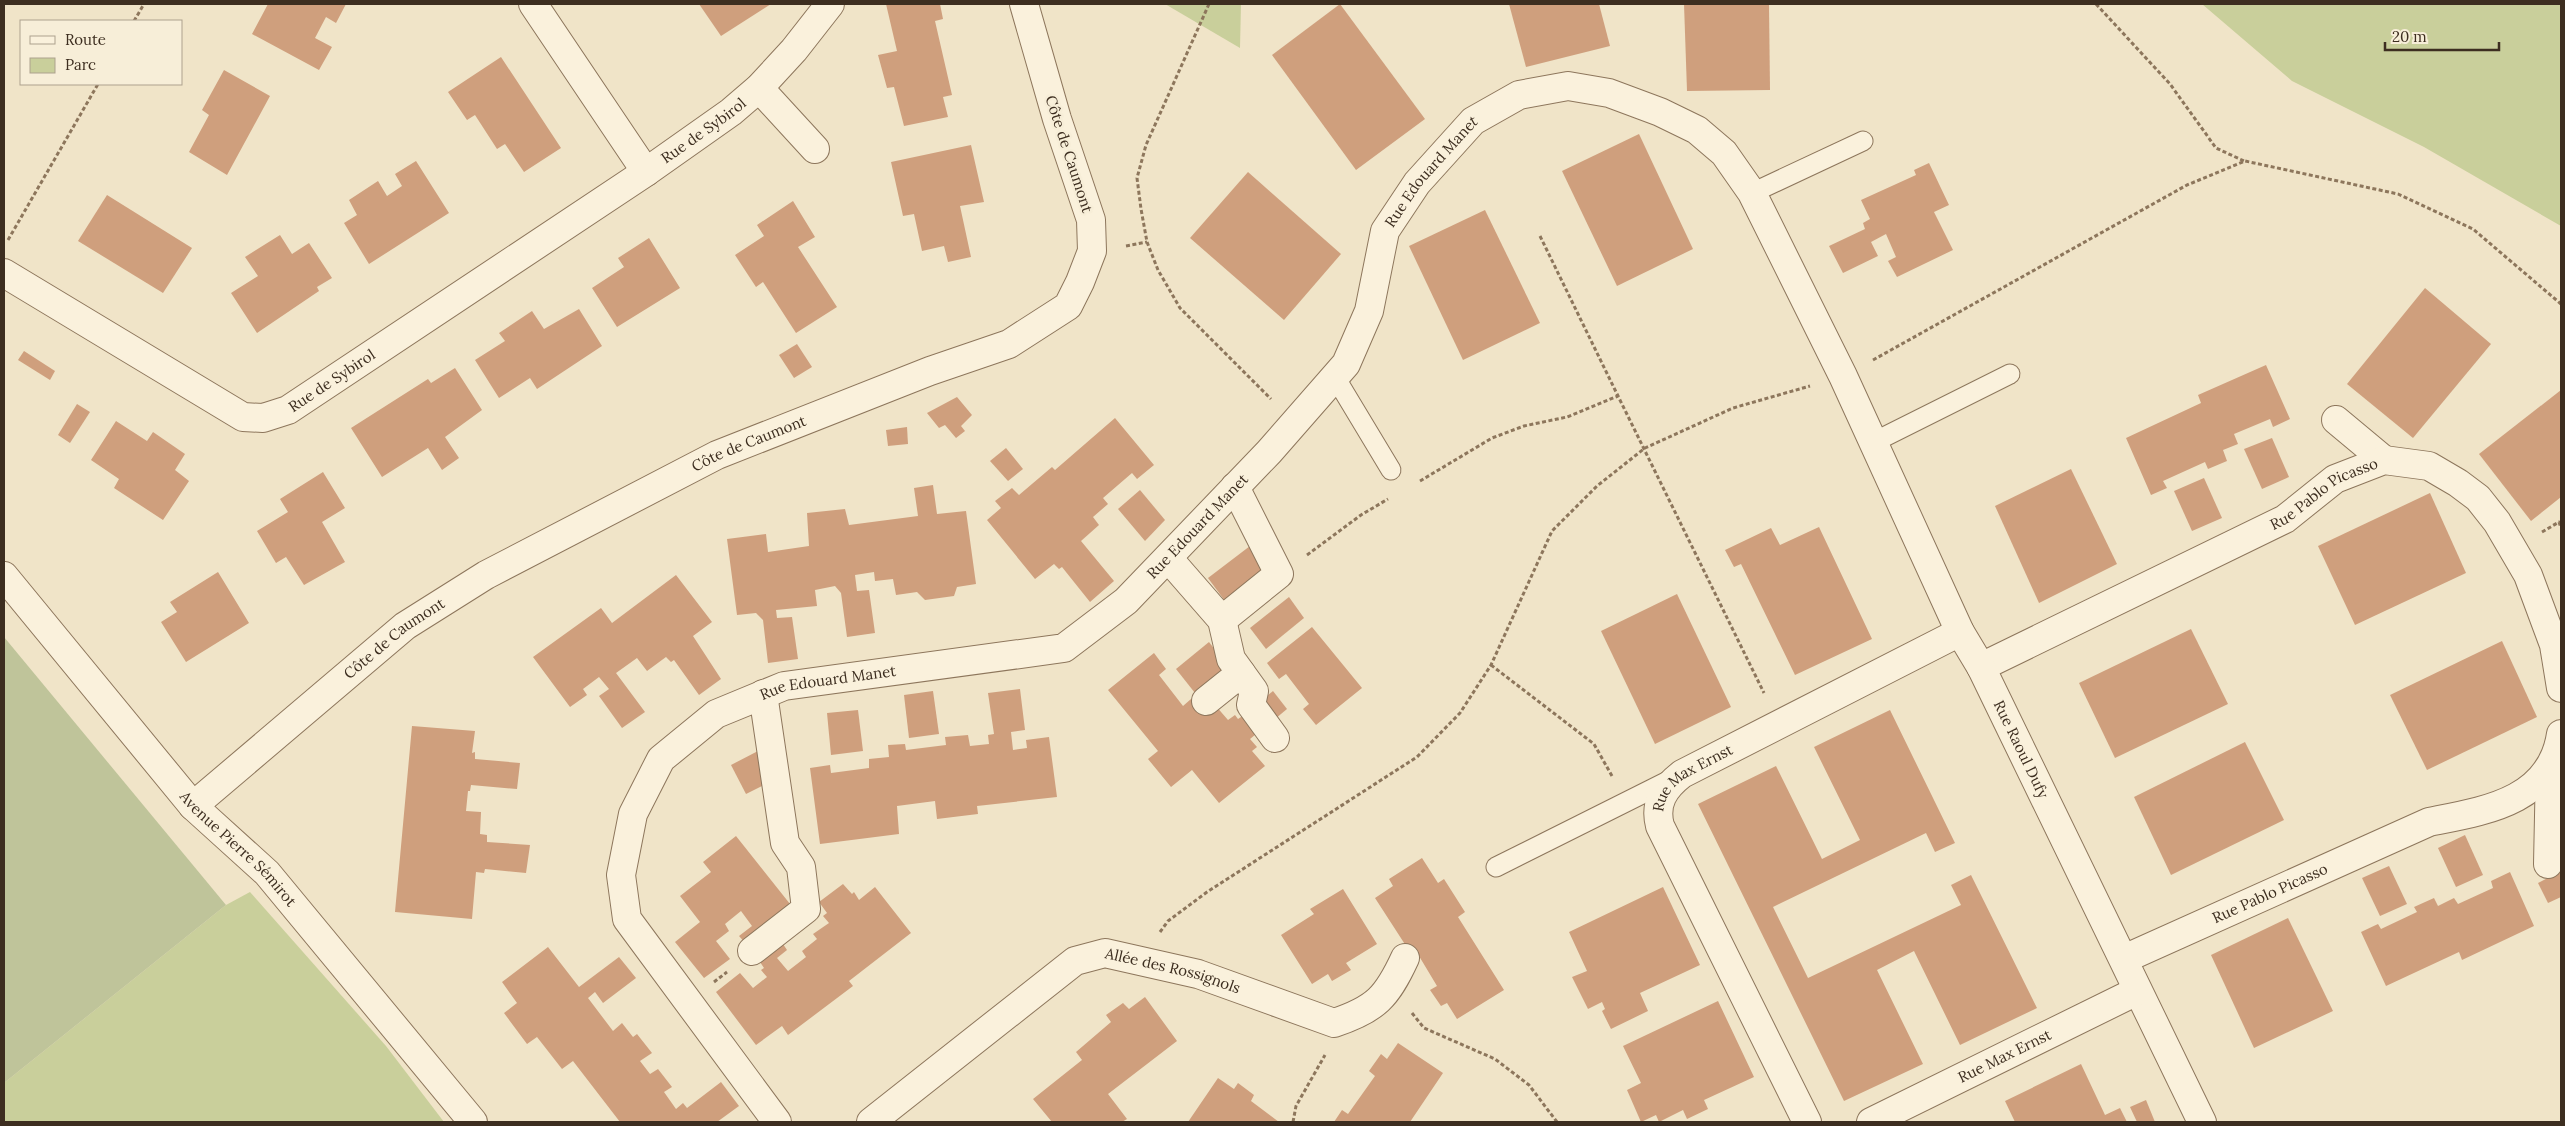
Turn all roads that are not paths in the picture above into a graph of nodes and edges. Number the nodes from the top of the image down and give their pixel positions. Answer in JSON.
{"nodes":[{"id":1,"x":533,"y":4,"type":"edge"},
{"id":2,"x":830,"y":4,"type":"edge"},
{"id":3,"x":1024,"y":4,"type":"edge"},
{"id":4,"x":759,"y":88,"type":"junction"},
{"id":5,"x":1863,"y":141,"type":"dead end"},
{"id":6,"x":815,"y":148,"type":"dead end"},
{"id":7,"x":646,"y":172,"type":"junction"},
{"id":8,"x":1752,"y":193,"type":"junction"},
{"id":9,"x":4,"y":273,"type":"edge"},
{"id":10,"x":2010,"y":374,"type":"dead end"},
{"id":11,"x":1843,"y":376,"type":"joint"},
{"id":12,"x":1334,"y":377,"type":"junction"},
{"id":13,"x":2336,"y":420,"type":"dead end"},
{"id":14,"x":1872,"y":443,"type":"junction"},
{"id":15,"x":2384,"y":460,"type":"junction"},
{"id":16,"x":1391,"y":470,"type":"dead end"},
{"id":17,"x":1235,"y":487,"type":"junction"},
{"id":18,"x":1168,"y":558,"type":"junction"},
{"id":19,"x":4,"y":576,"type":"edge"},
{"id":20,"x":1222,"y":620,"type":"junction"},
{"id":21,"x":1960,"y":632,"type":"junction"},
{"id":22,"x":1981,"y":667,"type":"junction"},
{"id":23,"x":1241,"y":673,"type":"junction"},
{"id":24,"x":2561,"y":688,"type":"edge"},
{"id":25,"x":763,"y":694,"type":"junction"},
{"id":26,"x":1206,"y":701,"type":"dead end"},
{"id":27,"x":2561,"y":734,"type":"edge"},
{"id":28,"x":1274,"y":738,"type":"dead end"},
{"id":29,"x":2550,"y":768,"type":"junction"},
{"id":30,"x":1682,"y":774,"type":"junction"},
{"id":31,"x":194,"y":806,"type":"junction"},
{"id":32,"x":2548,"y":864,"type":"dead end"},
{"id":33,"x":1496,"y":868,"type":"dead end"},
{"id":34,"x":752,"y":951,"type":"dead end"},
{"id":35,"x":1405,"y":958,"type":"dead end"},
{"id":36,"x":2124,"y":959,"type":"junction"},
{"id":37,"x":2137,"y":991,"type":"junction"},
{"id":38,"x":473,"y":1122,"type":"edge"},
{"id":39,"x":777,"y":1122,"type":"edge"},
{"id":40,"x":871,"y":1122,"type":"edge"},
{"id":41,"x":1807,"y":1122,"type":"edge"},
{"id":42,"x":1871,"y":1122,"type":"edge"},
{"id":43,"x":2202,"y":1122,"type":"edge"}],
"edges":[{"from":1,"to":7,"type":"street","name":"Rue de Sybirol"},
{"from":2,"to":4,"type":"street","name":"Rue de Sybirol"},
{"from":3,"to":31,"type":"street","name":"Côte de Caumont"},
{"from":4,"to":6,"type":"street","name":"Rue de Sybirol"},
{"from":4,"to":7,"type":"street","name":"Rue de Sybirol"},
{"from":5,"to":8,"type":"lane"},
{"from":7,"to":9,"type":"street","name":"Rue de Sybirol"},
{"from":8,"to":11,"type":"street","name":"Rue Edouard Manet"},
{"from":8,"to":12,"type":"street","name":"Rue Edouard Manet"},
{"from":10,"to":14,"type":"lane"},
{"from":11,"to":14,"type":"street","name":"Rue Raoul Dufy"},
{"from":12,"to":16,"type":"lane"},
{"from":12,"to":17,"type":"street","name":"Rue Edouard Manet"},
{"from":13,"to":15,"type":"street"},
{"from":14,"to":21,"type":"street","name":"Rue Raoul Dufy"},
{"from":15,"to":22,"type":"street","name":"Rue Pablo Picasso"},
{"from":15,"to":24,"type":"street","name":"Rue Pablo Picasso"},
{"from":17,"to":18,"type":"street","name":"Rue Edouard Manet"},
{"from":17,"to":20,"type":"street"},
{"from":18,"to":20,"type":"street"},
{"from":18,"to":25,"type":"street","name":"Rue Edouard Manet"},
{"from":19,"to":31,"type":"street","name":"Avenue Pierre Sémirot"},
{"from":20,"to":23,"type":"street"},
{"from":21,"to":22,"type":"street","name":"Rue Raoul Dufy"},
{"from":21,"to":30,"type":"street","name":"Rue Max Ernst"},
{"from":22,"to":36,"type":"street","name":"Rue Raoul Dufy"},
{"from":23,"to":26,"type":"street"},
{"from":23,"to":28,"type":"street"},
{"from":25,"to":34,"type":"street"},
{"from":25,"to":39,"type":"street","name":"Rue Edouard Manet"},
{"from":27,"to":29,"type":"street","name":"Rue Pablo Picasso"},
{"from":29,"to":32,"type":"street","name":"Rue Pablo Picasso"},
{"from":29,"to":36,"type":"street","name":"Rue Pablo Picasso"},
{"from":30,"to":33,"type":"lane"},
{"from":30,"to":41,"type":"street","name":"Rue Max Ernst"},
{"from":31,"to":38,"type":"street","name":"Avenue Pierre Sémirot"},
{"from":35,"to":40,"type":"street","name":"Allée des Rossignols"},
{"from":36,"to":37,"type":"street","name":"Rue Raoul Dufy"},
{"from":37,"to":42,"type":"street","name":"Rue Max Ernst"},
{"from":37,"to":43,"type":"street","name":"Rue Raoul Dufy"}]}
